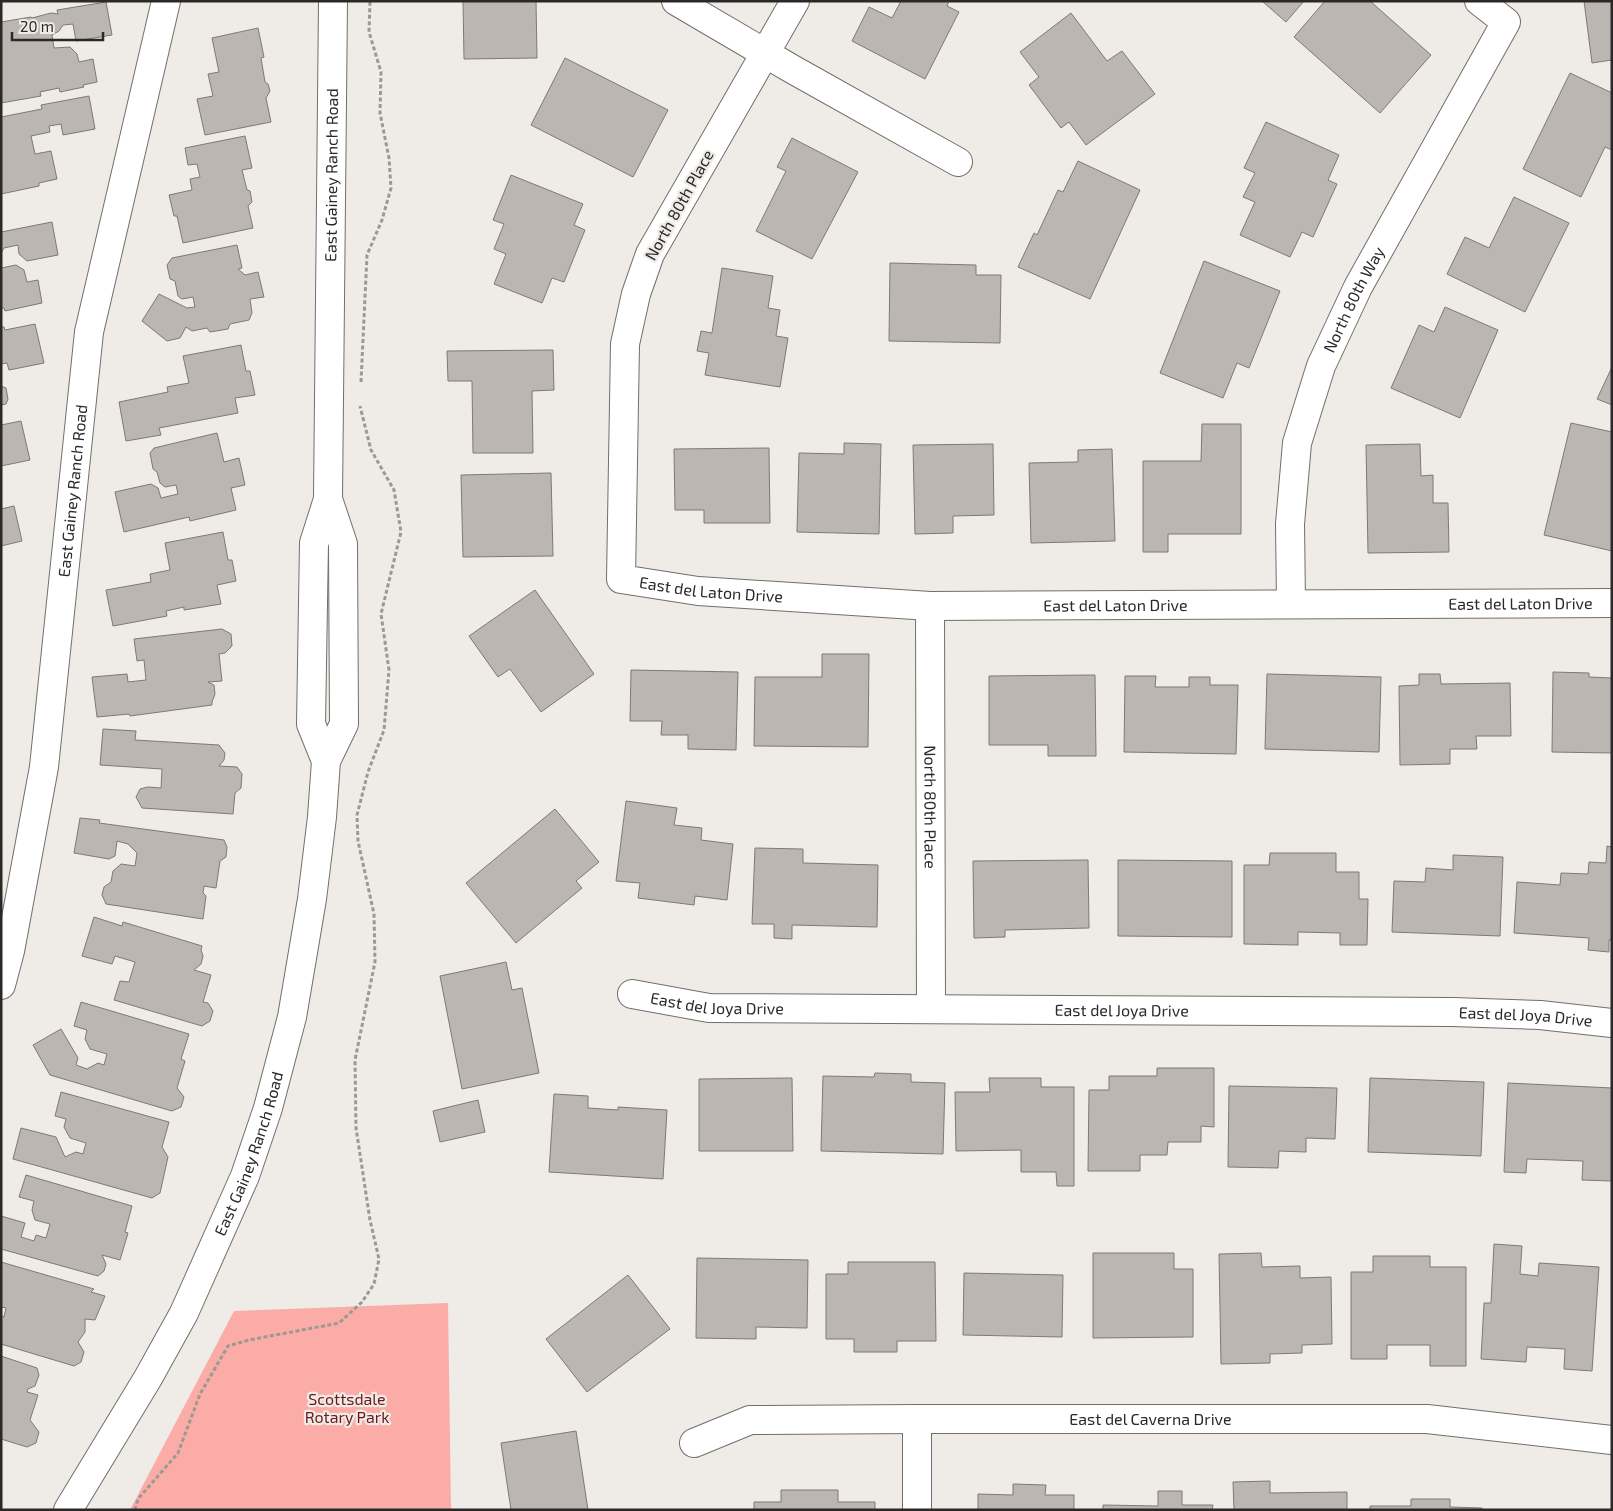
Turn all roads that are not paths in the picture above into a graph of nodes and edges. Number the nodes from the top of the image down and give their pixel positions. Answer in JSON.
{"nodes":[{"id":1,"x":166,"y":1,"type":"edge"},
{"id":2,"x":333,"y":1,"type":"edge"},
{"id":3,"x":676,"y":1,"type":"edge"},
{"id":4,"x":795,"y":1,"type":"edge"},
{"id":5,"x":1479,"y":1,"type":"edge"},
{"id":6,"x":764,"y":53,"type":"junction"},
{"id":7,"x":958,"y":162,"type":"dead end"},
{"id":8,"x":622,"y":578,"type":"joint"},
{"id":9,"x":1612,"y":603,"type":"edge"},
{"id":10,"x":1291,"y":604,"type":"junction"},
{"id":11,"x":930,"y":606,"type":"junction"},
{"id":12,"x":1,"y":985,"type":"edge"},
{"id":13,"x":632,"y":994,"type":"dead end"},
{"id":14,"x":931,"y":1008,"type":"junction"},
{"id":15,"x":1612,"y":1023,"type":"edge"},
{"id":16,"x":917,"y":1419,"type":"junction"},
{"id":17,"x":1612,"y":1440,"type":"edge"},
{"id":18,"x":694,"y":1443,"type":"dead end"},
{"id":19,"x":68,"y":1510,"type":"edge"},
{"id":20,"x":917,"y":1510,"type":"edge"}],
"edges":[{"from":1,"to":12,"type":"street","name":"East Gainey Ranch Road"},
{"from":2,"to":19,"type":"street","name":"East Gainey Ranch Road"},
{"from":3,"to":6,"type":"street"},
{"from":4,"to":6,"type":"street","name":"North 80th Place"},
{"from":5,"to":10,"type":"street","name":"North 80th Way"},
{"from":6,"to":7,"type":"street"},
{"from":6,"to":8,"type":"street","name":"North 80th Place"},
{"from":8,"to":11,"type":"street","name":"East del Laton Drive"},
{"from":9,"to":10,"type":"street","name":"East del Laton Drive"},
{"from":10,"to":11,"type":"street","name":"East del Laton Drive"},
{"from":11,"to":14,"type":"street","name":"North 80th Place"},
{"from":13,"to":14,"type":"street","name":"East del Joya Drive"},
{"from":14,"to":15,"type":"street","name":"East del Joya Drive"},
{"from":16,"to":17,"type":"street","name":"East del Caverna Drive"},
{"from":16,"to":18,"type":"street","name":"East del Caverna Drive"},
{"from":16,"to":20,"type":"street"}]}
